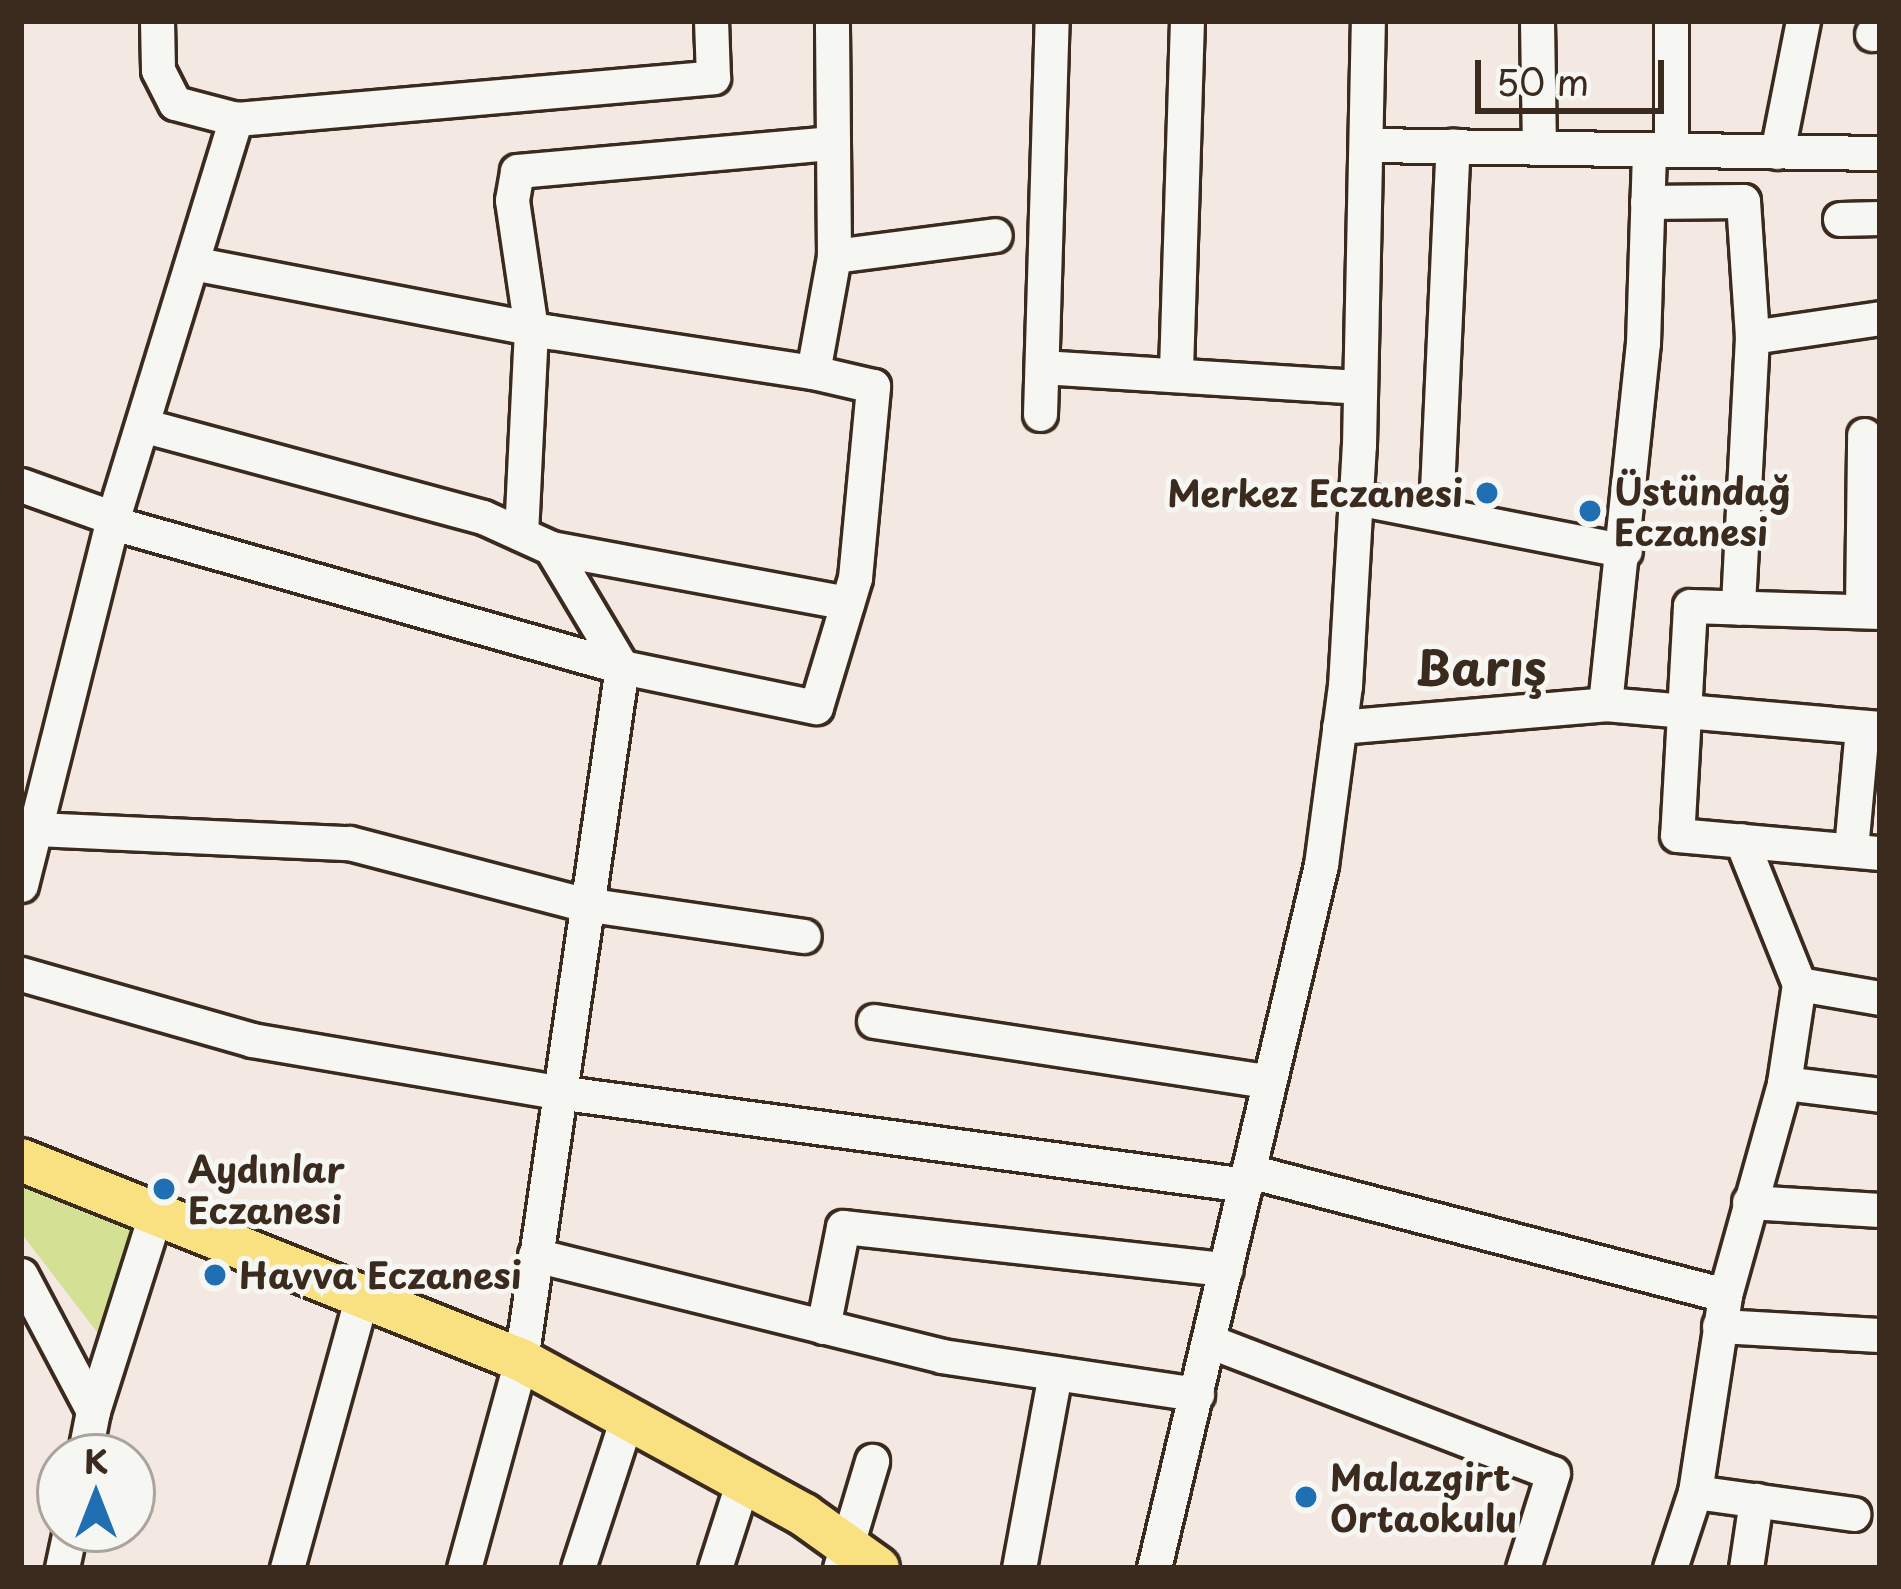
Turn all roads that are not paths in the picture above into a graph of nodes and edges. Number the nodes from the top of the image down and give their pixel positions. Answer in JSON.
{"nodes":[{"id":1,"x":158,"y":21,"type":"edge"},
{"id":2,"x":711,"y":21,"type":"edge"},
{"id":3,"x":832,"y":21,"type":"edge"},
{"id":4,"x":1052,"y":21,"type":"edge"},
{"id":5,"x":1187,"y":21,"type":"edge"},
{"id":6,"x":1368,"y":21,"type":"edge"},
{"id":7,"x":1538,"y":21,"type":"edge"},
{"id":8,"x":1671,"y":21,"type":"edge"},
{"id":9,"x":1803,"y":21,"type":"edge"},
{"id":10,"x":236,"y":119,"type":"junction"},
{"id":11,"x":833,"y":143,"type":"junction"},
{"id":12,"x":1370,"y":145,"type":"junction"},
{"id":13,"x":1453,"y":145,"type":"junction"},
{"id":14,"x":1539,"y":145,"type":"junction"},
{"id":15,"x":1660,"y":149,"type":"junction"},
{"id":16,"x":1777,"y":152,"type":"junction"},
{"id":17,"x":1880,"y":153,"type":"edge"},
{"id":18,"x":1647,"y":202,"type":"junction"},
{"id":19,"x":1880,"y":218,"type":"edge"},
{"id":20,"x":1840,"y":219,"type":"dead end"},
{"id":21,"x":995,"y":235,"type":"dead end"},
{"id":22,"x":835,"y":256,"type":"junction"},
{"id":23,"x":192,"y":263,"type":"junction"},
{"id":24,"x":1880,"y":318,"type":"edge"},
{"id":25,"x":531,"y":328,"type":"junction"},
{"id":26,"x":1752,"y":337,"type":"junction"},
{"id":27,"x":1042,"y":367,"type":"junction"},
{"id":28,"x":1175,"y":370,"type":"junction"},
{"id":29,"x":813,"y":372,"type":"junction"},
{"id":30,"x":1357,"y":387,"type":"junction"},
{"id":31,"x":1040,"y":414,"type":"dead end"},
{"id":32,"x":142,"y":425,"type":"junction"},
{"id":33,"x":1864,"y":435,"type":"dead end"},
{"id":34,"x":21,"y":485,"type":"edge"},
{"id":35,"x":1356,"y":498,"type":"junction"},
{"id":36,"x":1436,"y":513,"type":"junction"},
{"id":37,"x":113,"y":521,"type":"junction"},
{"id":38,"x":536,"y":542,"type":"junction"},
{"id":39,"x":1625,"y":551,"type":"junction"},
{"id":40,"x":847,"y":603,"type":"junction"},
{"id":41,"x":1738,"y":608,"type":"junction"},
{"id":42,"x":1871,"y":611,"type":"edge"},
{"id":43,"x":622,"y":667,"type":"junction"},
{"id":44,"x":1605,"y":704,"type":"junction"},
{"id":45,"x":1688,"y":712,"type":"junction"},
{"id":46,"x":1339,"y":727,"type":"junction"},
{"id":47,"x":1871,"y":728,"type":"edge"},
{"id":48,"x":36,"y":829,"type":"junction"},
{"id":49,"x":1741,"y":840,"type":"junction"},
{"id":50,"x":1865,"y":851,"type":"edge"},
{"id":51,"x":21,"y":885,"type":"edge"},
{"id":52,"x":584,"y":904,"type":"junction"},
{"id":53,"x":804,"y":936,"type":"dead end"},
{"id":54,"x":21,"y":974,"type":"edge"},
{"id":55,"x":1799,"y":984,"type":"junction"},
{"id":56,"x":1880,"y":998,"type":"edge"},
{"id":57,"x":874,"y":1022,"type":"dead end"},
{"id":58,"x":1267,"y":1082,"type":"junction"},
{"id":59,"x":1784,"y":1083,"type":"junction"},
{"id":60,"x":557,"y":1092,"type":"junction"},
{"id":61,"x":1880,"y":1095,"type":"edge"},
{"id":62,"x":21,"y":1160,"type":"edge"},
{"id":63,"x":1248,"y":1178,"type":"junction"},
{"id":64,"x":1749,"y":1202,"type":"junction"},
{"id":65,"x":1880,"y":1210,"type":"edge"},
{"id":66,"x":156,"y":1212,"type":"junction"},
{"id":67,"x":536,"y":1255,"type":"junction"},
{"id":68,"x":1226,"y":1269,"type":"junction"},
{"id":69,"x":21,"y":1275,"type":"edge"},
{"id":70,"x":362,"y":1295,"type":"junction"},
{"id":71,"x":1722,"y":1310,"type":"junction"},
{"id":72,"x":823,"y":1327,"type":"junction"},
{"id":73,"x":1880,"y":1335,"type":"edge"},
{"id":74,"x":1209,"y":1341,"type":"junction"},
{"id":75,"x":521,"y":1360,"type":"junction"},
{"id":76,"x":1055,"y":1373,"type":"junction"},
{"id":77,"x":1197,"y":1394,"type":"junction"},
{"id":78,"x":93,"y":1411,"type":"junction"},
{"id":79,"x":627,"y":1418,"type":"junction"},
{"id":80,"x":89,"y":1433,"type":"edge"},
{"id":81,"x":872,"y":1461,"type":"dead end"},
{"id":82,"x":742,"y":1481,"type":"junction"},
{"id":83,"x":1695,"y":1492,"type":"junction"},
{"id":84,"x":1756,"y":1500,"type":"junction"},
{"id":85,"x":1853,"y":1514,"type":"dead end"},
{"id":86,"x":855,"y":1561,"type":"edge"},
{"id":87,"x":287,"y":1568,"type":"edge"},
{"id":88,"x":464,"y":1568,"type":"edge"},
{"id":89,"x":578,"y":1568,"type":"edge"},
{"id":90,"x":715,"y":1568,"type":"edge"},
{"id":91,"x":1019,"y":1568,"type":"edge"},
{"id":92,"x":1154,"y":1568,"type":"edge"},
{"id":93,"x":1523,"y":1568,"type":"edge"},
{"id":94,"x":1670,"y":1568,"type":"edge"},
{"id":95,"x":1746,"y":1568,"type":"edge"}],
"edges":[{"from":1,"to":10,"type":"street"},
{"from":2,"to":10,"type":"street"},
{"from":3,"to":11,"type":"street"},
{"from":4,"to":27,"type":"street"},
{"from":5,"to":28,"type":"street"},
{"from":6,"to":12,"type":"street"},
{"from":7,"to":14,"type":"street"},
{"from":8,"to":15,"type":"street"},
{"from":9,"to":16,"type":"street"},
{"from":10,"to":23,"type":"street"},
{"from":11,"to":22,"type":"street"},
{"from":11,"to":25,"type":"street"},
{"from":12,"to":13,"type":"street"},
{"from":12,"to":30,"type":"street"},
{"from":13,"to":14,"type":"street"},
{"from":13,"to":36,"type":"street"},
{"from":14,"to":15,"type":"street"},
{"from":15,"to":16,"type":"street"},
{"from":15,"to":18,"type":"street"},
{"from":16,"to":17,"type":"street"},
{"from":18,"to":26,"type":"street"},
{"from":18,"to":39,"type":"street"},
{"from":19,"to":20,"type":"street"},
{"from":21,"to":22,"type":"street"},
{"from":22,"to":29,"type":"street"},
{"from":23,"to":25,"type":"street"},
{"from":23,"to":32,"type":"street"},
{"from":24,"to":26,"type":"street"},
{"from":25,"to":29,"type":"street"},
{"from":25,"to":38,"type":"street"},
{"from":26,"to":41,"type":"street"},
{"from":27,"to":28,"type":"street"},
{"from":27,"to":31,"type":"street"},
{"from":28,"to":30,"type":"street"},
{"from":29,"to":40,"type":"street"},
{"from":30,"to":35,"type":"street"},
{"from":32,"to":37,"type":"street"},
{"from":32,"to":38,"type":"street"},
{"from":33,"to":42,"type":"street"},
{"from":34,"to":37,"type":"street"},
{"from":35,"to":36,"type":"street"},
{"from":35,"to":46,"type":"street"},
{"from":36,"to":39,"type":"street"},
{"from":37,"to":43,"type":"street"},
{"from":37,"to":48,"type":"street"},
{"from":38,"to":40,"type":"street"},
{"from":38,"to":43,"type":"street"},
{"from":39,"to":44,"type":"street"},
{"from":40,"to":43,"type":"street"},
{"from":41,"to":42,"type":"street"},
{"from":41,"to":45,"type":"street"},
{"from":43,"to":52,"type":"street"},
{"from":44,"to":45,"type":"street"},
{"from":44,"to":46,"type":"street"},
{"from":45,"to":47,"type":"street"},
{"from":45,"to":49,"type":"street"},
{"from":46,"to":58,"type":"street"},
{"from":47,"to":50,"type":"street"},
{"from":48,"to":51,"type":"street"},
{"from":48,"to":52,"type":"street"},
{"from":49,"to":50,"type":"street"},
{"from":49,"to":55,"type":"street"},
{"from":52,"to":53,"type":"street"},
{"from":52,"to":60,"type":"street"},
{"from":54,"to":60,"type":"street"},
{"from":55,"to":56,"type":"street"},
{"from":55,"to":59,"type":"street"},
{"from":57,"to":58,"type":"street"},
{"from":58,"to":63,"type":"street"},
{"from":59,"to":61,"type":"street"},
{"from":59,"to":64,"type":"street"},
{"from":60,"to":63,"type":"street"},
{"from":60,"to":67,"type":"street"},
{"from":62,"to":66,"type":"main road"},
{"from":63,"to":68,"type":"street"},
{"from":63,"to":71,"type":"street"},
{"from":64,"to":65,"type":"street"},
{"from":64,"to":71,"type":"street"},
{"from":66,"to":70,"type":"main road"},
{"from":66,"to":78,"type":"street"},
{"from":67,"to":72,"type":"street"},
{"from":67,"to":75,"type":"street"},
{"from":68,"to":72,"type":"street"},
{"from":68,"to":74,"type":"street"},
{"from":69,"to":78,"type":"street"},
{"from":70,"to":75,"type":"main road"},
{"from":70,"to":87,"type":"street"},
{"from":71,"to":73,"type":"street"},
{"from":71,"to":83,"type":"street"},
{"from":72,"to":76,"type":"street"},
{"from":74,"to":77,"type":"street"},
{"from":74,"to":93,"type":"street"},
{"from":75,"to":79,"type":"main road"},
{"from":75,"to":88,"type":"street"},
{"from":76,"to":77,"type":"street"},
{"from":76,"to":91,"type":"street"},
{"from":77,"to":92,"type":"street"},
{"from":78,"to":80,"type":"street"},
{"from":79,"to":82,"type":"main road"},
{"from":79,"to":89,"type":"street"},
{"from":81,"to":86,"type":"street"},
{"from":82,"to":86,"type":"main road"},
{"from":82,"to":90,"type":"street"},
{"from":83,"to":84,"type":"street"},
{"from":83,"to":94,"type":"street"},
{"from":84,"to":85,"type":"street"},
{"from":84,"to":95,"type":"street"}]}
